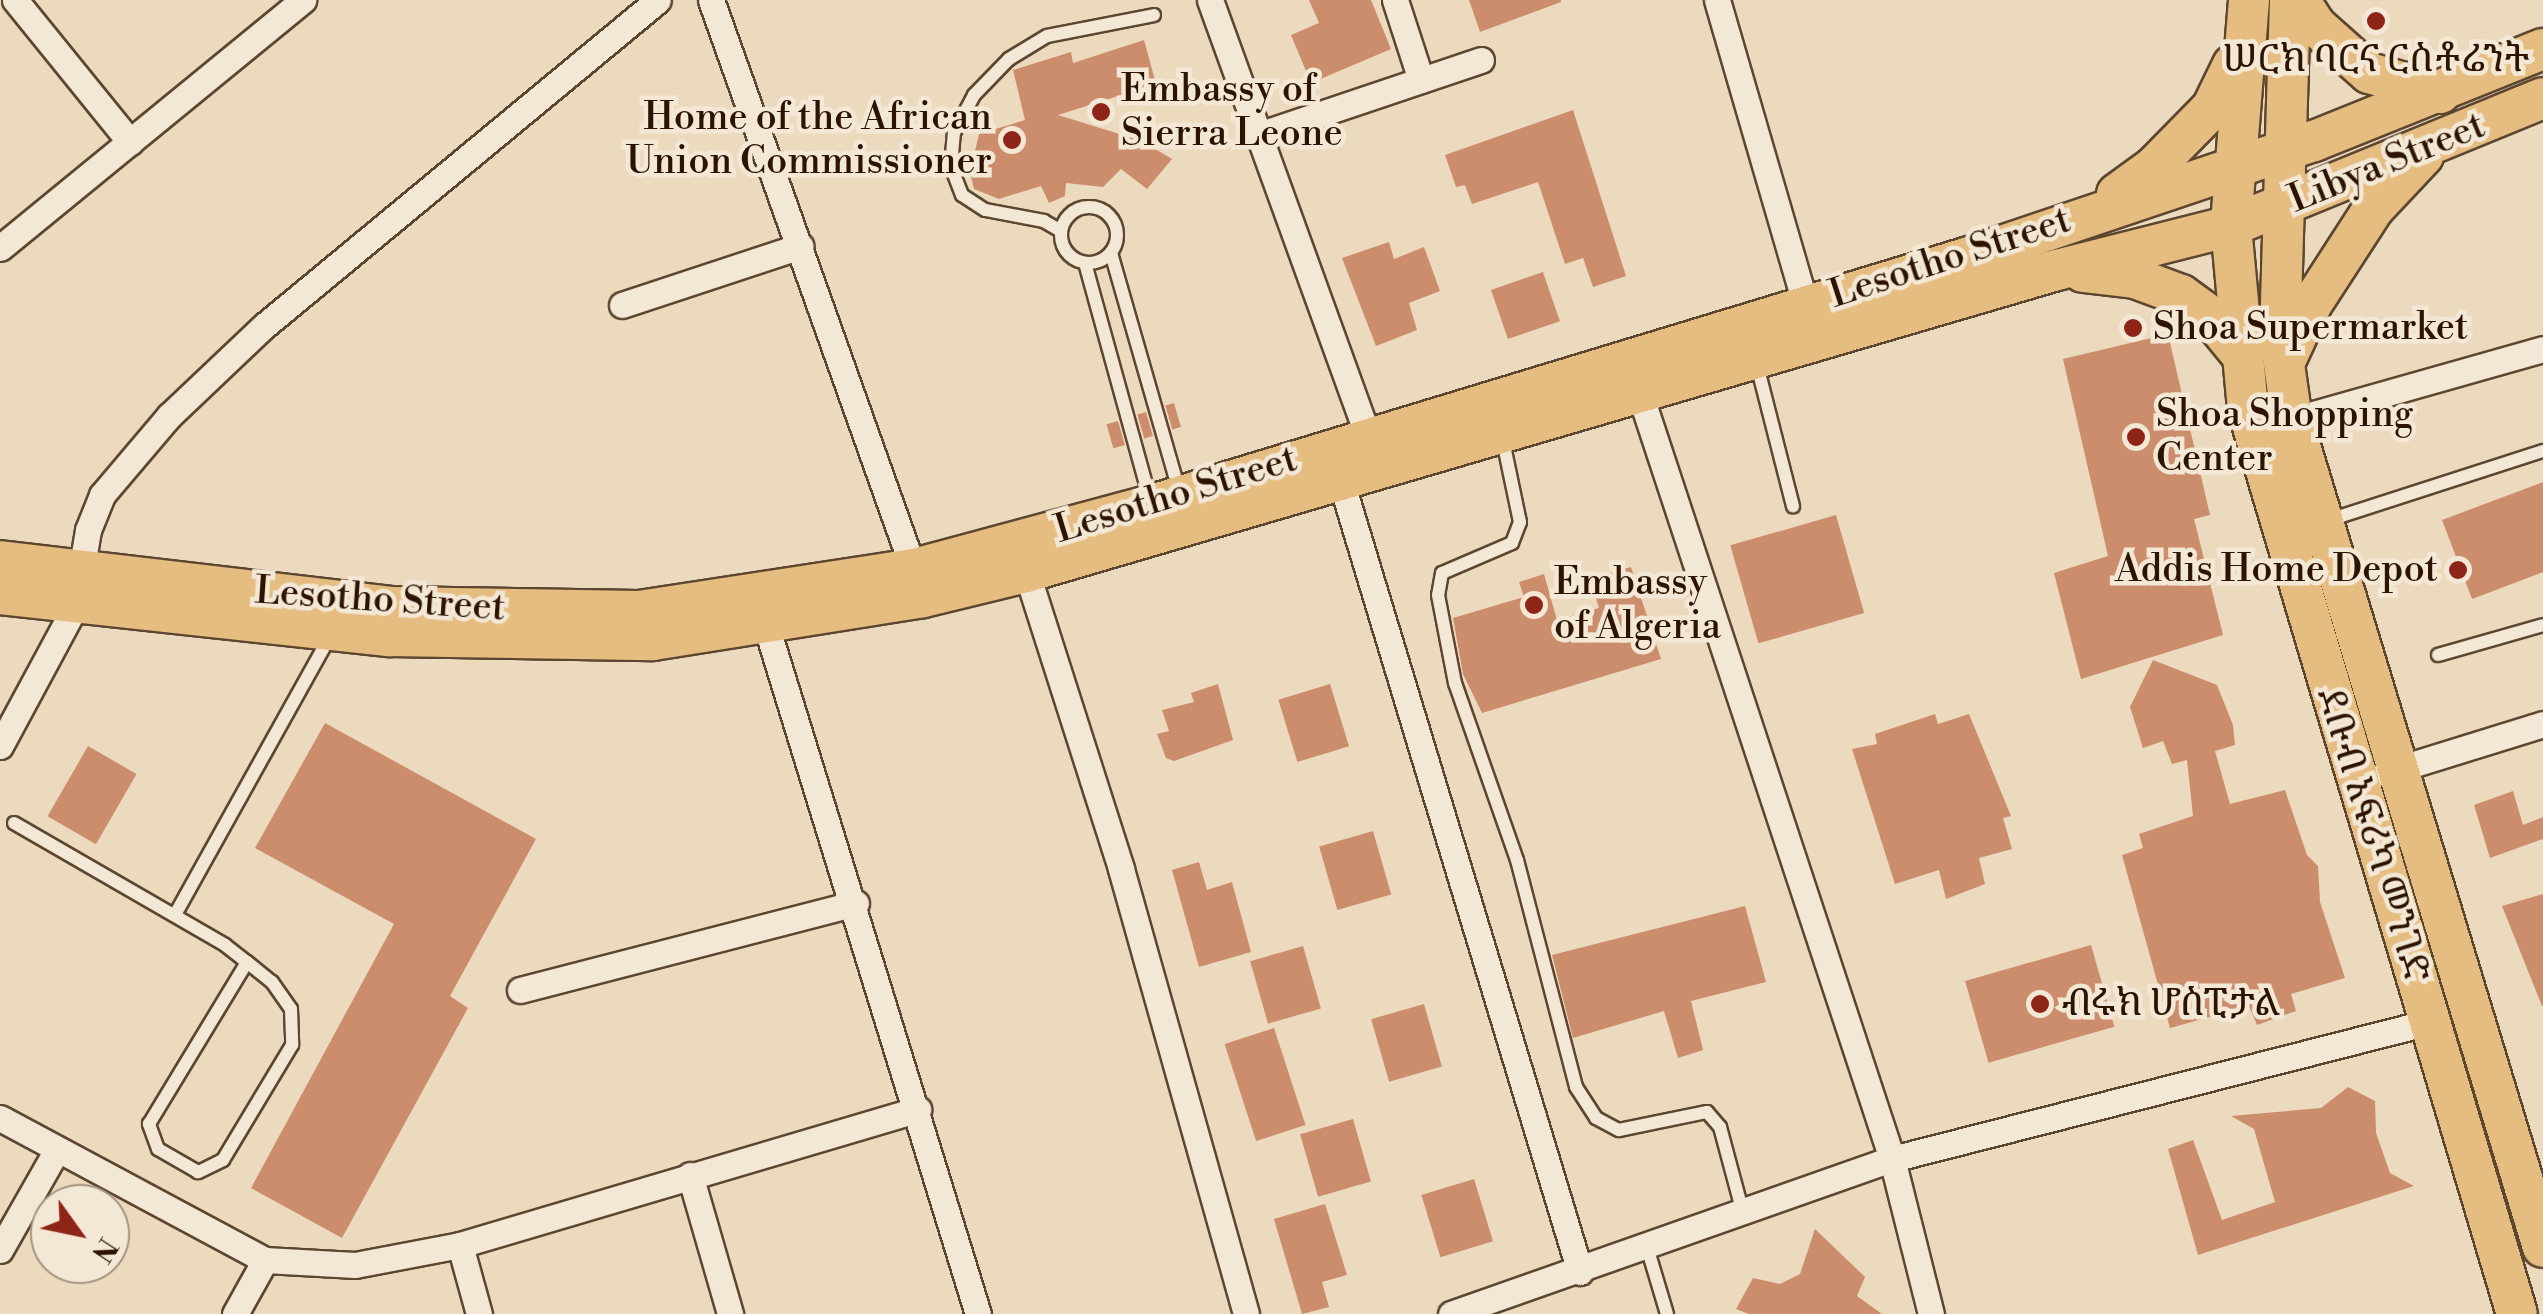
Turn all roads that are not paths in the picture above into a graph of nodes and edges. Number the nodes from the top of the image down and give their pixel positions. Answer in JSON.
{"nodes":[{"id":1,"x":15,"y":0,"type":"edge"},
{"id":2,"x":302,"y":0,"type":"edge"},
{"id":3,"x":658,"y":0,"type":"edge"},
{"id":4,"x":711,"y":0,"type":"edge"},
{"id":5,"x":1210,"y":0,"type":"edge"},
{"id":6,"x":1395,"y":0,"type":"edge"},
{"id":7,"x":1717,"y":0,"type":"edge"},
{"id":8,"x":2249,"y":0,"type":"edge"},
{"id":9,"x":2290,"y":0,"type":"edge"},
{"id":10,"x":2299,"y":0,"type":"edge"},
{"id":11,"x":1154,"y":15,"type":"dead end"},
{"id":12,"x":2244,"y":43,"type":"junction"},
{"id":13,"x":2543,"y":49,"type":"edge"},
{"id":14,"x":1481,"y":60,"type":"dead end"},
{"id":15,"x":1421,"y":80,"type":"junction"},
{"id":16,"x":2440,"y":93,"type":"junction"},
{"id":17,"x":2543,"y":98,"type":"edge"},
{"id":18,"x":1261,"y":134,"type":"junction"},
{"id":19,"x":130,"y":142,"type":"junction"},
{"id":20,"x":2298,"y":147,"type":"junction"},
{"id":21,"x":2430,"y":148,"type":"junction"},
{"id":22,"x":2232,"y":167,"type":"junction"},
{"id":23,"x":2284,"y":204,"type":"junction"},
{"id":24,"x":2091,"y":212,"type":"junction"},
{"id":25,"x":2231,"y":226,"type":"junction"},
{"id":26,"x":1060,"y":230,"type":"junction"},
{"id":27,"x":800,"y":246,"type":"junction"},
{"id":28,"x":0,"y":248,"type":"edge"},
{"id":29,"x":1112,"y":252,"type":"junction"},
{"id":30,"x":1085,"y":263,"type":"junction"},
{"id":31,"x":2057,"y":270,"type":"junction"},
{"id":32,"x":622,"y":304,"type":"dead end"},
{"id":33,"x":1806,"y":304,"type":"junction"},
{"id":34,"x":1750,"y":342,"type":"junction"},
{"id":35,"x":1815,"y":344,"type":"junction"},
{"id":36,"x":2543,"y":348,"type":"edge"},
{"id":37,"x":2241,"y":354,"type":"junction"},
{"id":38,"x":2284,"y":363,"type":"junction"},
{"id":39,"x":1634,"y":374,"type":"junction"},
{"id":40,"x":1497,"y":415,"type":"junction"},
{"id":41,"x":2292,"y":420,"type":"junction"},
{"id":42,"x":2543,"y":451,"type":"edge"},
{"id":43,"x":1355,"y":458,"type":"junction"},
{"id":44,"x":1793,"y":506,"type":"dead end"},
{"id":45,"x":1171,"y":514,"type":"junction"},
{"id":46,"x":2322,"y":522,"type":"junction"},
{"id":47,"x":1022,"y":558,"type":"junction"},
{"id":48,"x":0,"y":562,"type":"edge"},
{"id":49,"x":918,"y":583,"type":"junction"},
{"id":50,"x":78,"y":591,"type":"junction"},
{"id":51,"x":0,"y":594,"type":"edge"},
{"id":52,"x":762,"y":610,"type":"junction"},
{"id":53,"x":337,"y":617,"type":"junction"},
{"id":54,"x":2543,"y":624,"type":"edge"},
{"id":55,"x":2438,"y":655,"type":"dead end"},
{"id":56,"x":2543,"y":724,"type":"edge"},
{"id":57,"x":0,"y":746,"type":"edge"},
{"id":58,"x":2375,"y":775,"type":"junction"},
{"id":59,"x":14,"y":823,"type":"dead end"},
{"id":60,"x":856,"y":903,"type":"junction"},
{"id":61,"x":176,"y":913,"type":"junction"},
{"id":62,"x":247,"y":962,"type":"junction"},
{"id":63,"x":520,"y":990,"type":"dead end"},
{"id":64,"x":2429,"y":1022,"type":"junction"},
{"id":65,"x":918,"y":1109,"type":"junction"},
{"id":66,"x":0,"y":1118,"type":"edge"},
{"id":67,"x":55,"y":1153,"type":"junction"},
{"id":68,"x":1892,"y":1159,"type":"junction"},
{"id":69,"x":690,"y":1174,"type":"junction"},
{"id":70,"x":1743,"y":1213,"type":"junction"},
{"id":71,"x":460,"y":1245,"type":"junction"},
{"id":72,"x":2543,"y":1247,"type":"edge"},
{"id":73,"x":1646,"y":1248,"type":"junction"},
{"id":74,"x":0,"y":1250,"type":"edge"},
{"id":75,"x":264,"y":1260,"type":"junction"},
{"id":76,"x":1580,"y":1272,"type":"junction"},
{"id":77,"x":254,"y":1302,"type":"edge"},
{"id":78,"x":234,"y":1314,"type":"edge"},
{"id":79,"x":480,"y":1314,"type":"edge"},
{"id":80,"x":730,"y":1314,"type":"edge"},
{"id":81,"x":978,"y":1314,"type":"edge"},
{"id":82,"x":1246,"y":1314,"type":"edge"},
{"id":83,"x":1451,"y":1314,"type":"edge"},
{"id":84,"x":1667,"y":1314,"type":"edge"},
{"id":85,"x":1932,"y":1314,"type":"edge"},
{"id":86,"x":2517,"y":1314,"type":"edge"}],
"edges":[{"from":1,"to":19,"type":"street"},
{"from":2,"to":19,"type":"street"},
{"from":3,"to":50,"type":"street"},
{"from":4,"to":27,"type":"street"},
{"from":5,"to":18,"type":"street"},
{"from":6,"to":15,"type":"street"},
{"from":7,"to":33,"type":"street"},
{"from":8,"to":12,"type":"main road","name":"ደቡብ አፍሪካ መንገድ"},
{"from":9,"to":20,"type":"main road","name":"ደቡብ አፍሪካ መንገድ"},
{"from":10,"to":16,"type":"main road"},
{"from":11,"to":26,"type":"lane"},
{"from":12,"to":22,"type":"main road","name":"ደቡብ አፍሪካ መንገድ"},
{"from":12,"to":24,"type":"main road"},
{"from":13,"to":16,"type":"main road","name":"Libya Street"},
{"from":14,"to":15,"type":"street"},
{"from":15,"to":18,"type":"street"},
{"from":16,"to":20,"type":"main road","name":"Libya Street"},
{"from":17,"to":21,"type":"main road","name":"Libya Street"},
{"from":18,"to":43,"type":"street"},
{"from":19,"to":28,"type":"street"},
{"from":20,"to":22,"type":"main road","name":"Lesotho Street"},
{"from":20,"to":23,"type":"main road","name":"ደቡብ አፍሪካ መንገድ"},
{"from":21,"to":23,"type":"main road","name":"Libya Street"},
{"from":21,"to":38,"type":"main road"},
{"from":22,"to":24,"type":"main road","name":"Lesotho Street"},
{"from":22,"to":25,"type":"main road","name":"ደቡብ አፍሪካ መንገድ"},
{"from":23,"to":25,"type":"main road","name":"Libya Street"},
{"from":23,"to":38,"type":"main road","name":"ደቡብ አፍሪካ መንገድ"},
{"from":24,"to":33,"type":"main road","name":"Lesotho Street"},
{"from":25,"to":31,"type":"main road","name":"Lesotho Street"},
{"from":25,"to":37,"type":"main road","name":"ደቡብ አፍሪካ መንገድ"},
{"from":26,"to":29,"type":"lane"},
{"from":26,"to":30,"type":"lane"},
{"from":27,"to":32,"type":"street"},
{"from":27,"to":49,"type":"street"},
{"from":29,"to":30,"type":"lane"},
{"from":29,"to":45,"type":"lane"},
{"from":30,"to":45,"type":"lane"},
{"from":31,"to":35,"type":"main road","name":"Lesotho Street"},
{"from":31,"to":37,"type":"main road"},
{"from":33,"to":34,"type":"main road","name":"Lesotho Street"},
{"from":33,"to":35,"type":"street"},
{"from":34,"to":35,"type":"main road","name":"Lesotho Street"},
{"from":34,"to":39,"type":"main road","name":"Lesotho Street"},
{"from":34,"to":44,"type":"lane"},
{"from":36,"to":41,"type":"street"},
{"from":37,"to":58,"type":"main road","name":"ደቡብ አፍሪካ መንገድ"},
{"from":38,"to":41,"type":"main road","name":"ደቡብ አፍሪካ መንገድ"},
{"from":39,"to":40,"type":"main road","name":"Lesotho Street"},
{"from":39,"to":68,"type":"street"},
{"from":40,"to":43,"type":"main road","name":"Lesotho Street"},
{"from":40,"to":70,"type":"lane"},
{"from":41,"to":46,"type":"main road","name":"ደቡብ አፍሪካ መንገድ"},
{"from":42,"to":46,"type":"lane"},
{"from":43,"to":45,"type":"main road","name":"Lesotho Street"},
{"from":43,"to":76,"type":"street"},
{"from":45,"to":47,"type":"main road","name":"Lesotho Street"},
{"from":46,"to":58,"type":"main road","name":"ደቡብ አፍሪካ መንገድ"},
{"from":47,"to":49,"type":"main road","name":"Lesotho Street"},
{"from":47,"to":82,"type":"street"},
{"from":48,"to":50,"type":"main road","name":"Lesotho Street"},
{"from":49,"to":52,"type":"main road","name":"Lesotho Street"},
{"from":50,"to":51,"type":"main road","name":"Lesotho Street"},
{"from":50,"to":53,"type":"main road","name":"Lesotho Street"},
{"from":50,"to":57,"type":"street"},
{"from":52,"to":53,"type":"main road","name":"Lesotho Street"},
{"from":52,"to":60,"type":"street"},
{"from":53,"to":61,"type":"lane"},
{"from":54,"to":55,"type":"lane"},
{"from":56,"to":58,"type":"street"},
{"from":58,"to":64,"type":"main road","name":"ደቡብ አፍሪካ መንገድ"},
{"from":58,"to":72,"type":"main road","name":"ደቡብ አፍሪካ መንገድ"},
{"from":59,"to":61,"type":"lane"},
{"from":60,"to":63,"type":"street"},
{"from":60,"to":65,"type":"street"},
{"from":61,"to":62,"type":"lane"},
{"from":62,"to":62,"type":"lane"},
{"from":64,"to":68,"type":"street"},
{"from":64,"to":86,"type":"main road","name":"ደቡብ አፍሪካ መንገድ"},
{"from":65,"to":69,"type":"street"},
{"from":65,"to":81,"type":"street"},
{"from":66,"to":67,"type":"street"},
{"from":67,"to":74,"type":"street"},
{"from":67,"to":75,"type":"street"},
{"from":68,"to":70,"type":"street"},
{"from":68,"to":85,"type":"street"},
{"from":69,"to":71,"type":"street"},
{"from":69,"to":80,"type":"street"},
{"from":70,"to":73,"type":"street"},
{"from":71,"to":75,"type":"street"},
{"from":71,"to":79,"type":"street"},
{"from":73,"to":76,"type":"street"},
{"from":73,"to":84,"type":"lane"},
{"from":75,"to":77,"type":"street"},
{"from":76,"to":83,"type":"street"},
{"from":77,"to":78,"type":"street"}]}
